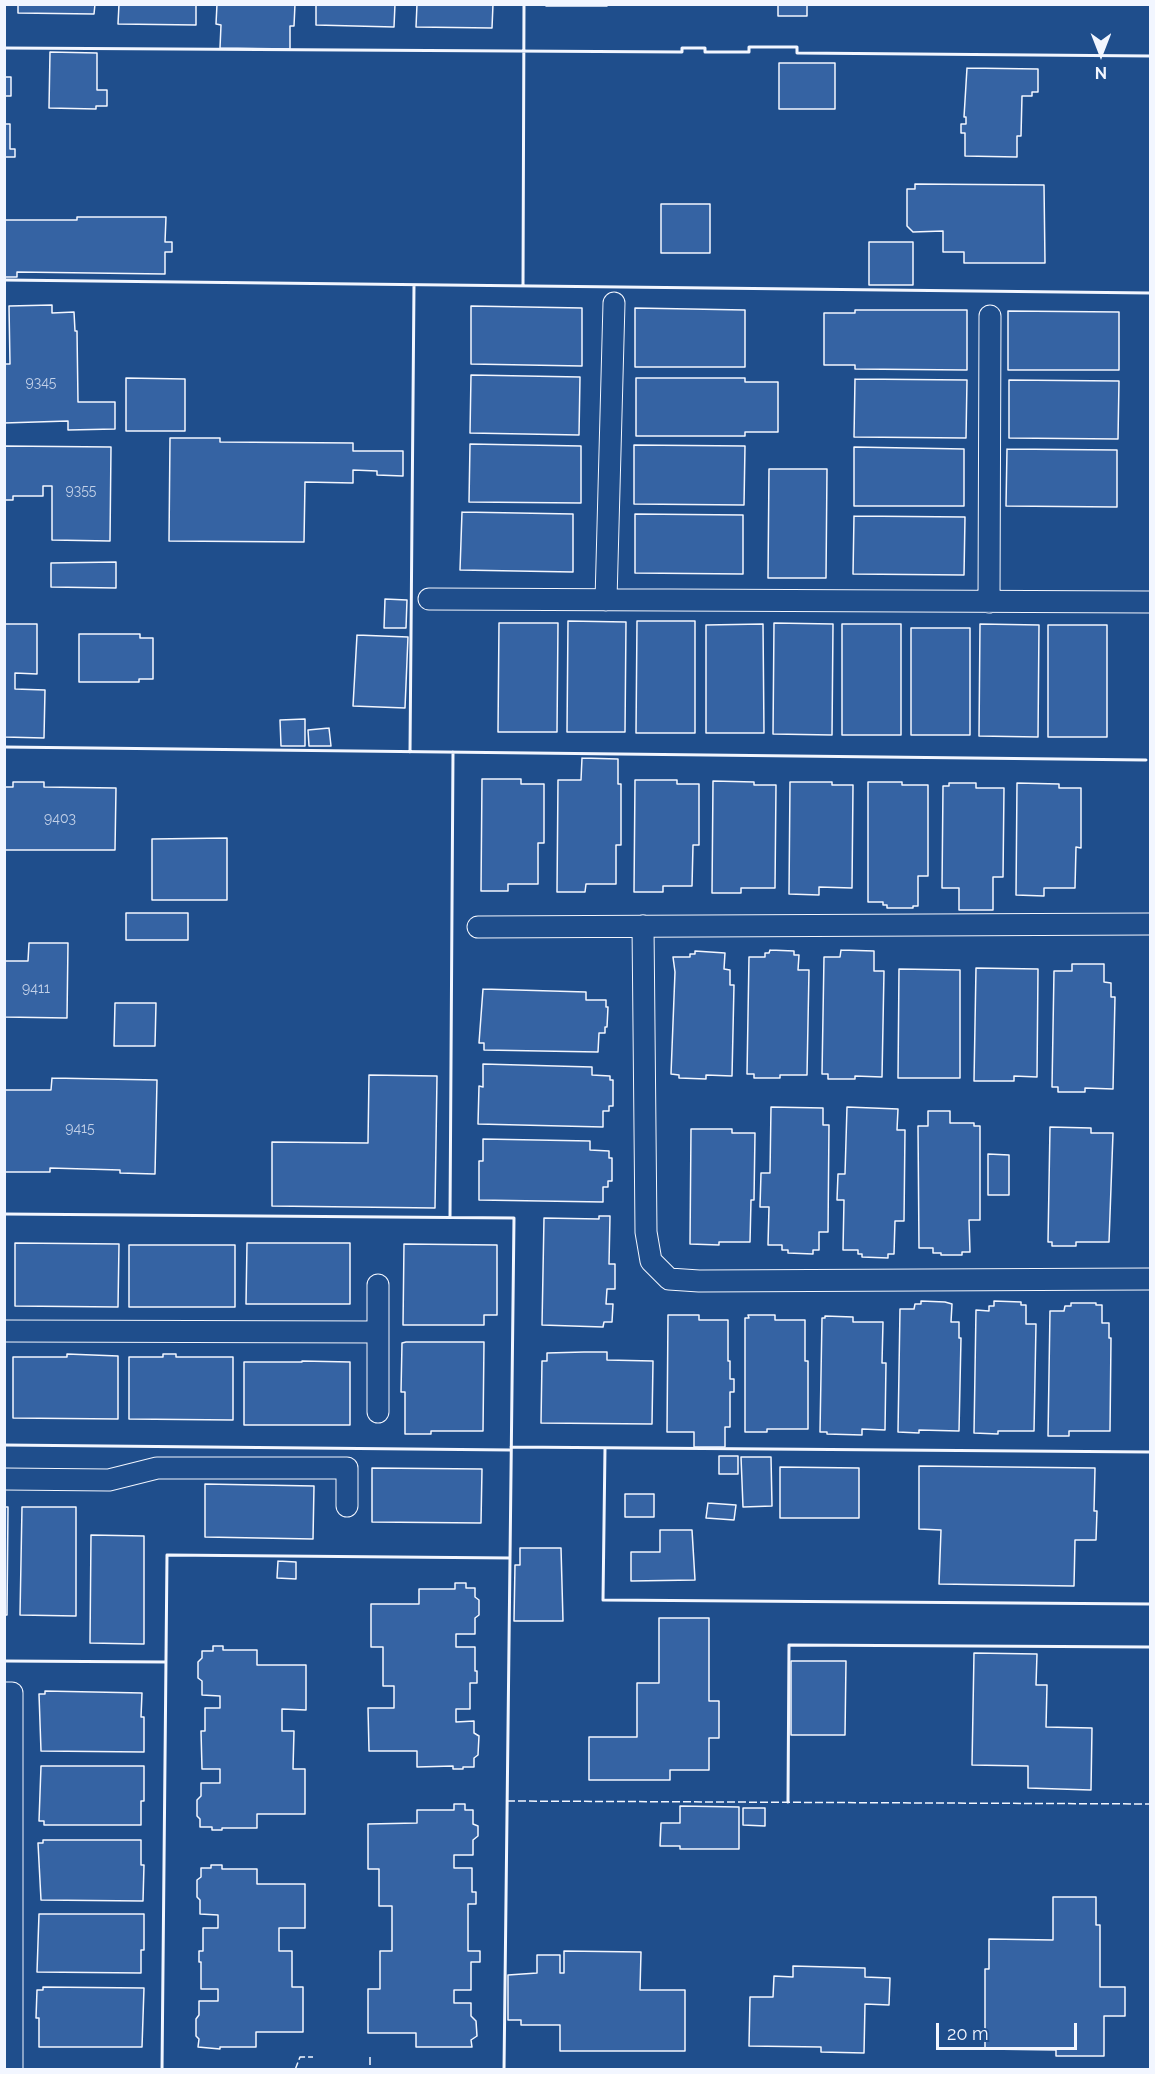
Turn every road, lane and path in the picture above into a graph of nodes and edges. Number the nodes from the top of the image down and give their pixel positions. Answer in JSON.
{"nodes":[{"id":1,"x":614,"y":303,"type":"dead end"},
{"id":2,"x":990,"y":316,"type":"dead end"},
{"id":3,"x":429,"y":599,"type":"dead end"},
{"id":4,"x":606,"y":600,"type":"junction"},
{"id":5,"x":989,"y":602,"type":"junction"},
{"id":6,"x":1150,"y":602,"type":"edge"},
{"id":7,"x":1150,"y":924,"type":"edge"},
{"id":8,"x":643,"y":926,"type":"junction"},
{"id":9,"x":478,"y":927,"type":"dead end"},
{"id":10,"x":1150,"y":1279,"type":"edge"},
{"id":11,"x":378,"y":1285,"type":"dead end"},
{"id":12,"x":4,"y":1331,"type":"edge"},
{"id":13,"x":378,"y":1332,"type":"junction"},
{"id":14,"x":378,"y":1412,"type":"dead end"},
{"id":15,"x":4,"y":1479,"type":"edge"},
{"id":16,"x":347,"y":1506,"type":"dead end"},
{"id":17,"x":4,"y":1693,"type":"edge"},
{"id":18,"x":12,"y":2070,"type":"edge"}],
"edges":[{"from":1,"to":4,"type":"lane"},
{"from":2,"to":5,"type":"lane"},
{"from":3,"to":4,"type":"lane"},
{"from":4,"to":5,"type":"lane"},
{"from":5,"to":6,"type":"lane"},
{"from":7,"to":8,"type":"lane"},
{"from":8,"to":9,"type":"lane"},
{"from":8,"to":10,"type":"lane"},
{"from":11,"to":13,"type":"lane"},
{"from":12,"to":13,"type":"lane"},
{"from":13,"to":14,"type":"lane"},
{"from":15,"to":16,"type":"lane"},
{"from":17,"to":18,"type":"lane"}]}
